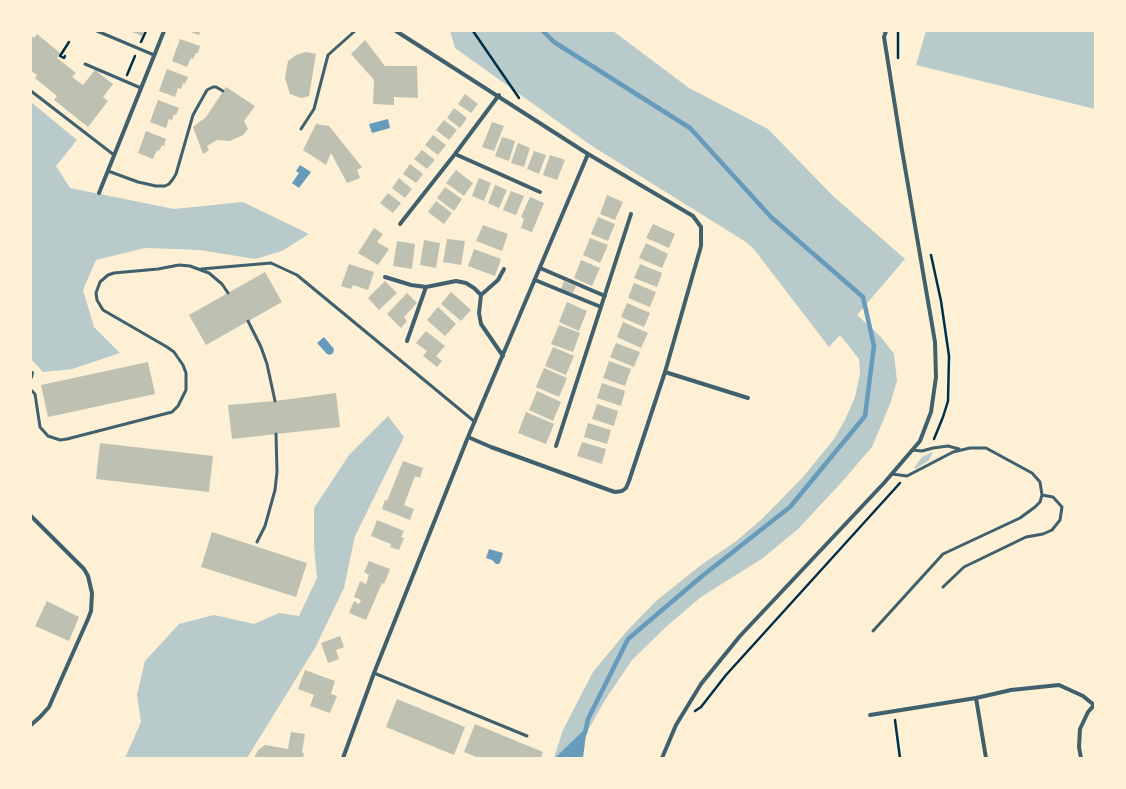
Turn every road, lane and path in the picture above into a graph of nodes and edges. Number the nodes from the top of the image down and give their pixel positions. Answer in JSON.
{"nodes":[{"id":1,"x":97,"y":31,"type":"edge"},
{"id":2,"x":164,"y":31,"type":"edge"},
{"id":3,"x":355,"y":31,"type":"edge"},
{"id":4,"x":396,"y":31,"type":"edge"},
{"id":5,"x":473,"y":31,"type":"edge"},
{"id":6,"x":886,"y":31,"type":"edge"},
{"id":7,"x":69,"y":42,"type":"dead end"},
{"id":8,"x":154,"y":55,"type":"junction"},
{"id":9,"x":65,"y":56,"type":"dead end"},
{"id":10,"x":85,"y":64,"type":"dead end"},
{"id":11,"x":141,"y":88,"type":"junction"},
{"id":12,"x":31,"y":91,"type":"edge"},
{"id":13,"x":223,"y":91,"type":"dead end"},
{"id":14,"x":499,"y":95,"type":"junction"},
{"id":15,"x":520,"y":100,"type":"dead end"},
{"id":16,"x":301,"y":129,"type":"dead end"},
{"id":17,"x":455,"y":154,"type":"junction"},
{"id":18,"x":588,"y":154,"type":"junction"},
{"id":19,"x":114,"y":155,"type":"junction"},
{"id":20,"x":108,"y":171,"type":"junction"},
{"id":21,"x":540,"y":192,"type":"dead end"},
{"id":22,"x":99,"y":193,"type":"dead end"},
{"id":23,"x":631,"y":214,"type":"dead end"},
{"id":24,"x":400,"y":224,"type":"dead end"},
{"id":25,"x":540,"y":268,"type":"junction"},
{"id":26,"x":201,"y":269,"type":"junction"},
{"id":27,"x":504,"y":269,"type":"dead end"},
{"id":28,"x":386,"y":277,"type":"dead end"},
{"id":29,"x":535,"y":280,"type":"junction"},
{"id":30,"x":426,"y":287,"type":"junction"},
{"id":31,"x":228,"y":293,"type":"dead end"},
{"id":32,"x":481,"y":295,"type":"junction"},
{"id":33,"x":605,"y":296,"type":"junction"},
{"id":34,"x":601,"y":307,"type":"junction"},
{"id":35,"x":248,"y":321,"type":"dead end"},
{"id":36,"x":407,"y":341,"type":"dead end"},
{"id":37,"x":503,"y":356,"type":"junction"},
{"id":38,"x":665,"y":372,"type":"junction"},
{"id":39,"x":31,"y":390,"type":"edge"},
{"id":40,"x":748,"y":398,"type":"dead end"},
{"id":41,"x":274,"y":401,"type":"dead end"},
{"id":42,"x":475,"y":422,"type":"junction"},
{"id":43,"x":276,"y":434,"type":"dead end"},
{"id":44,"x":468,"y":437,"type":"junction"},
{"id":45,"x":556,"y":446,"type":"dead end"},
{"id":46,"x":961,"y":449,"type":"junction"},
{"id":47,"x":912,"y":450,"type":"junction"},
{"id":48,"x":892,"y":474,"type":"junction"},
{"id":49,"x":907,"y":476,"type":"junction"},
{"id":50,"x":1042,"y":495,"type":"junction"},
{"id":51,"x":31,"y":516,"type":"edge"},
{"id":52,"x":257,"y":542,"type":"dead end"},
{"id":53,"x":942,"y":587,"type":"dead end"},
{"id":54,"x":873,"y":631,"type":"dead end"},
{"id":55,"x":374,"y":673,"type":"junction"},
{"id":56,"x":976,"y":698,"type":"junction"},
{"id":57,"x":1094,"y":704,"type":"edge"},
{"id":58,"x":894,"y":711,"type":"junction"},
{"id":59,"x":870,"y":715,"type":"dead end"},
{"id":60,"x":691,"y":716,"type":"dead end"},
{"id":61,"x":31,"y":724,"type":"edge"},
{"id":62,"x":528,"y":736,"type":"dead end"},
{"id":63,"x":342,"y":758,"type":"edge"},
{"id":64,"x":662,"y":758,"type":"edge"},
{"id":65,"x":900,"y":758,"type":"edge"},
{"id":66,"x":986,"y":758,"type":"edge"},
{"id":67,"x":1081,"y":758,"type":"edge"}],
"edges":[{"from":1,"to":8,"type":"lane"},
{"from":2,"to":8,"type":"street"},
{"from":3,"to":16,"type":"lane"},
{"from":4,"to":14,"type":"street"},
{"from":5,"to":15,"type":"path"},
{"from":6,"to":47,"type":"street"},
{"from":7,"to":9,"type":"path"},
{"from":8,"to":11,"type":"street"},
{"from":10,"to":11,"type":"lane"},
{"from":11,"to":19,"type":"street"},
{"from":12,"to":19,"type":"lane"},
{"from":13,"to":20,"type":"lane"},
{"from":14,"to":17,"type":"street"},
{"from":14,"to":18,"type":"street"},
{"from":17,"to":21,"type":"street"},
{"from":17,"to":24,"type":"street"},
{"from":18,"to":25,"type":"street"},
{"from":18,"to":38,"type":"street"},
{"from":19,"to":20,"type":"street"},
{"from":20,"to":22,"type":"street"},
{"from":23,"to":33,"type":"street"},
{"from":25,"to":29,"type":"street"},
{"from":25,"to":33,"type":"street"},
{"from":26,"to":31,"type":"lane"},
{"from":26,"to":39,"type":"lane"},
{"from":26,"to":42,"type":"lane"},
{"from":27,"to":32,"type":"street"},
{"from":28,"to":30,"type":"street"},
{"from":29,"to":34,"type":"street"},
{"from":29,"to":37,"type":"street"},
{"from":30,"to":32,"type":"street"},
{"from":30,"to":36,"type":"street"},
{"from":32,"to":37,"type":"street"},
{"from":33,"to":34,"type":"street"},
{"from":34,"to":45,"type":"street"},
{"from":35,"to":41,"type":"lane"},
{"from":37,"to":42,"type":"street"},
{"from":38,"to":40,"type":"street"},
{"from":38,"to":44,"type":"street"},
{"from":42,"to":44,"type":"street"},
{"from":43,"to":52,"type":"lane"},
{"from":44,"to":55,"type":"street"},
{"from":46,"to":47,"type":"lane"},
{"from":46,"to":49,"type":"lane"},
{"from":46,"to":50,"type":"lane"},
{"from":47,"to":48,"type":"street"},
{"from":48,"to":49,"type":"lane"},
{"from":48,"to":64,"type":"street"},
{"from":49,"to":60,"type":"path"},
{"from":50,"to":53,"type":"lane"},
{"from":50,"to":54,"type":"lane"},
{"from":51,"to":61,"type":"street"},
{"from":55,"to":62,"type":"lane"},
{"from":55,"to":63,"type":"street"},
{"from":56,"to":57,"type":"street"},
{"from":56,"to":58,"type":"street"},
{"from":56,"to":66,"type":"street"},
{"from":57,"to":67,"type":"street"},
{"from":58,"to":59,"type":"street"},
{"from":58,"to":65,"type":"path"}]}
